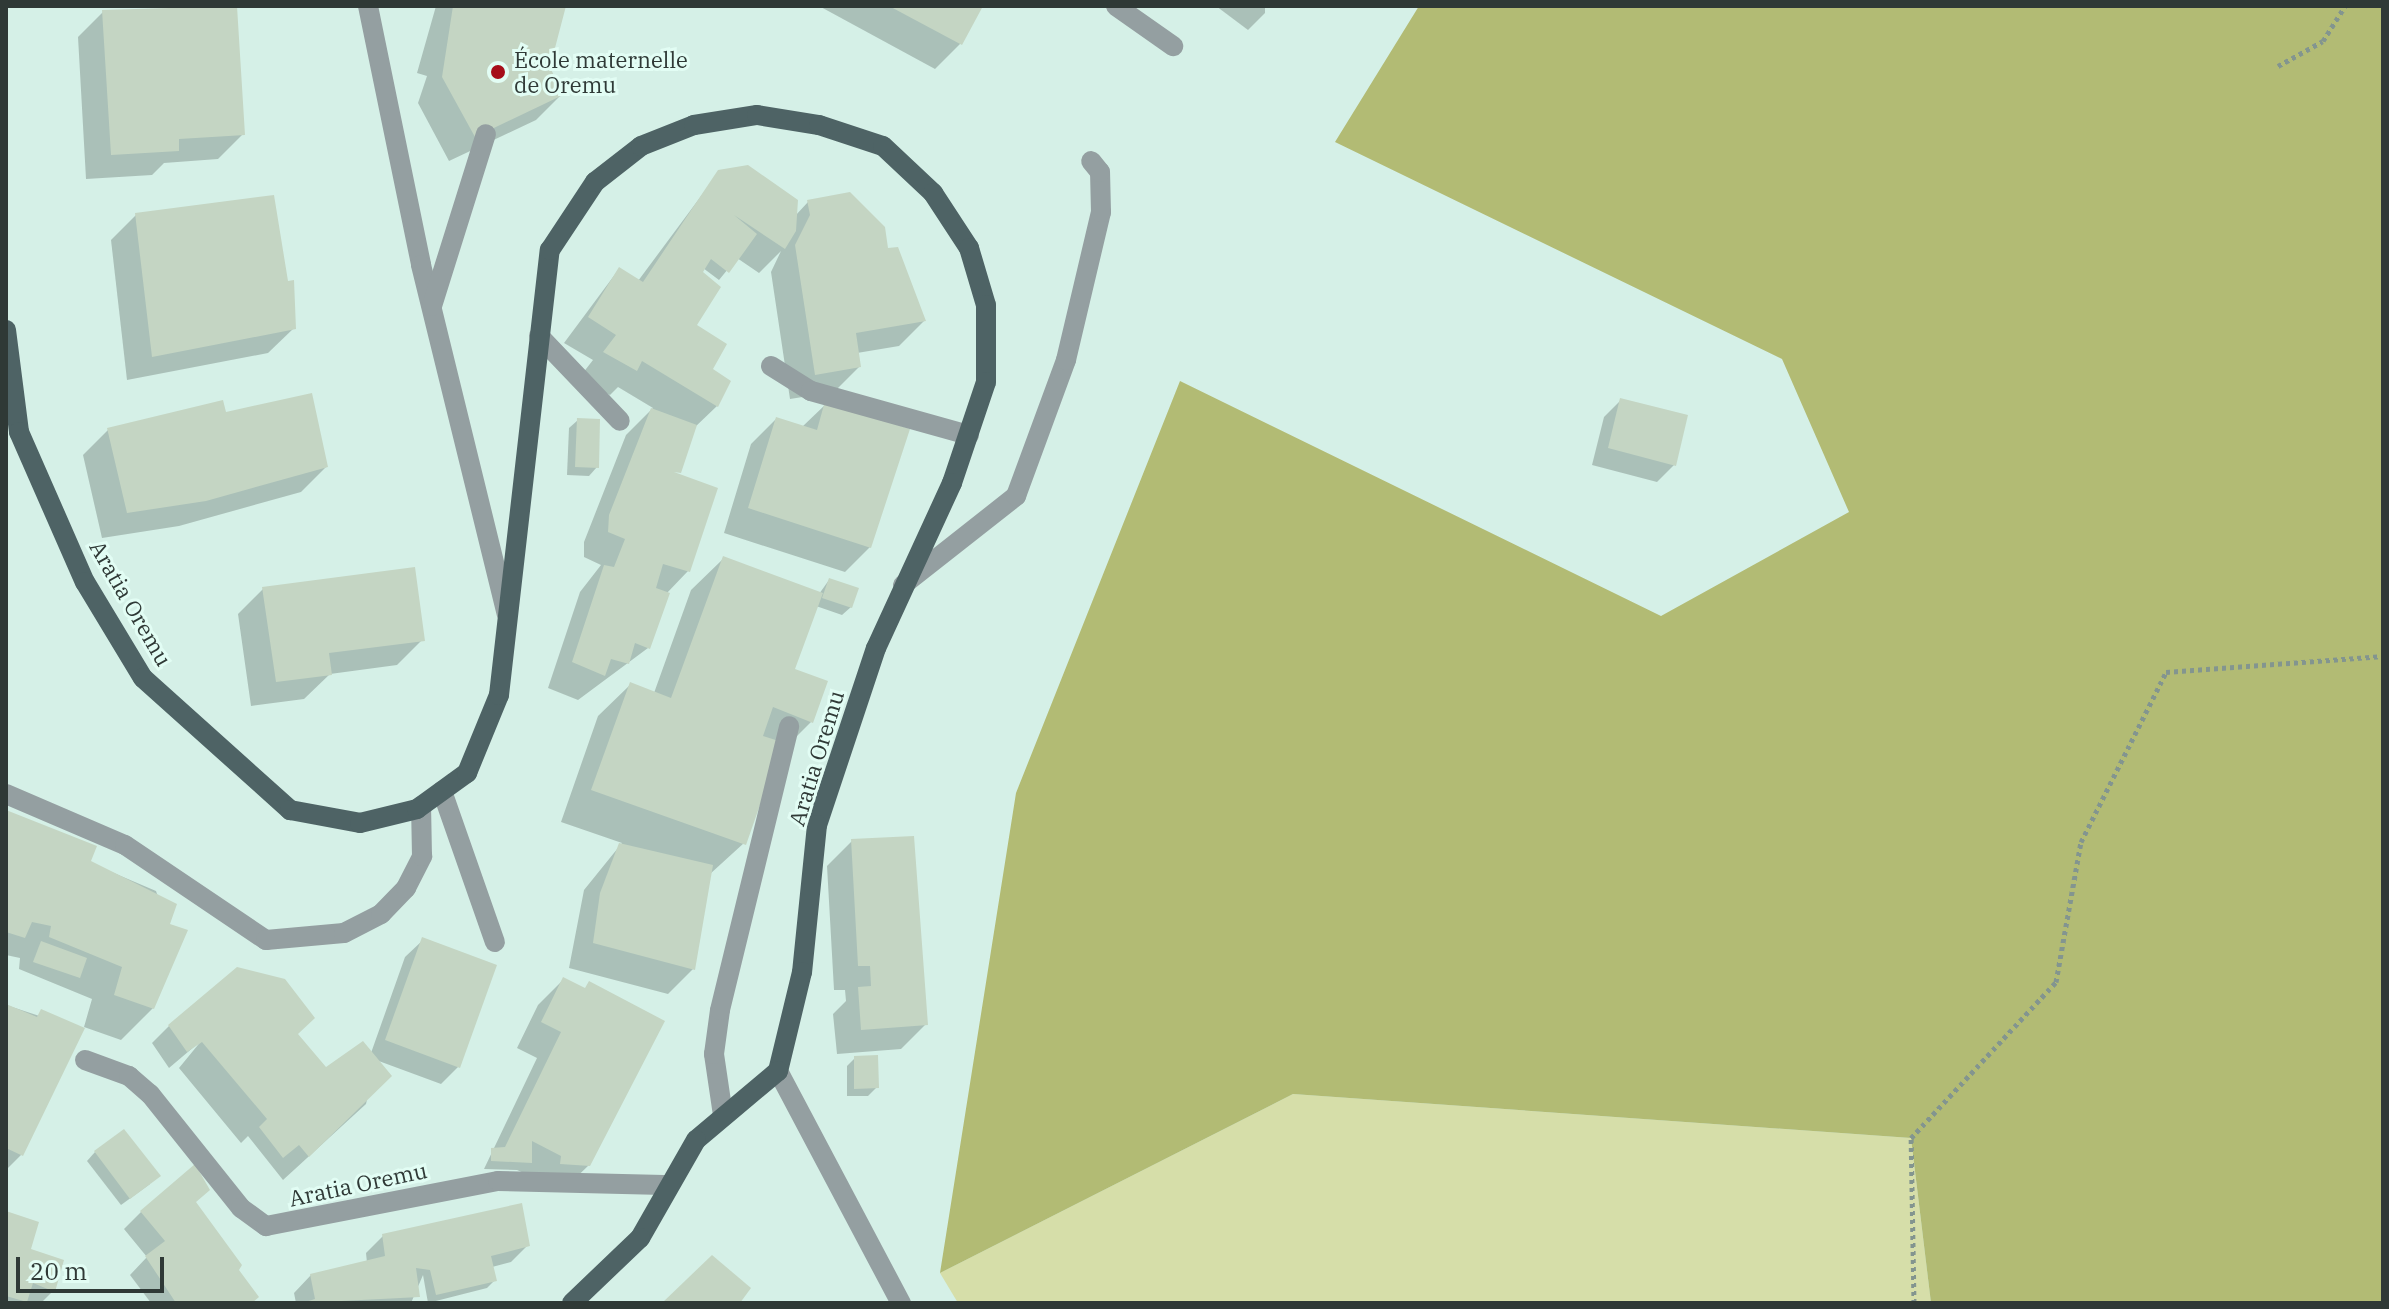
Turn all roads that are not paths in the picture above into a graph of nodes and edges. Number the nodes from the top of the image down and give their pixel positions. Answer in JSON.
{"nodes":[{"id":1,"x":368,"y":6,"type":"edge"},
{"id":2,"x":1116,"y":6,"type":"edge"},
{"id":3,"x":1173,"y":46,"type":"dead end"},
{"id":4,"x":486,"y":134,"type":"dead end"},
{"id":5,"x":1091,"y":161,"type":"dead end"},
{"id":6,"x":431,"y":309,"type":"junction"},
{"id":7,"x":6,"y":330,"type":"edge"},
{"id":8,"x":539,"y":336,"type":"junction"},
{"id":9,"x":771,"y":366,"type":"dead end"},
{"id":10,"x":620,"y":421,"type":"dead end"},
{"id":11,"x":969,"y":435,"type":"junction"},
{"id":12,"x":903,"y":585,"type":"junction"},
{"id":13,"x":508,"y":618,"type":"junction"},
{"id":14,"x":789,"y":726,"type":"dead end"},
{"id":15,"x":442,"y":791,"type":"junction"},
{"id":16,"x":6,"y":794,"type":"edge"},
{"id":17,"x":421,"y":806,"type":"junction"},
{"id":18,"x":495,"y":942,"type":"dead end"},
{"id":19,"x":85,"y":1060,"type":"dead end"},
{"id":20,"x":778,"y":1071,"type":"junction"},
{"id":21,"x":723,"y":1115,"type":"junction"},
{"id":22,"x":664,"y":1185,"type":"junction"},
{"id":23,"x":572,"y":1303,"type":"edge"},
{"id":24,"x":901,"y":1303,"type":"edge"}],
"edges":[{"from":1,"to":6,"type":"street"},
{"from":2,"to":3,"type":"street"},
{"from":4,"to":6,"type":"street"},
{"from":5,"to":12,"type":"street"},
{"from":6,"to":13,"type":"street"},
{"from":7,"to":17,"type":"main road","name":"Aratia Oremu"},
{"from":8,"to":10,"type":"street"},
{"from":8,"to":11,"type":"main road","name":"Aratia Oremu"},
{"from":8,"to":13,"type":"main road","name":"Aratia Oremu"},
{"from":9,"to":11,"type":"street"},
{"from":11,"to":12,"type":"main road","name":"Aratia Oremu"},
{"from":12,"to":20,"type":"main road","name":"Aratia Oremu"},
{"from":13,"to":15,"type":"main road","name":"Aratia Oremu"},
{"from":14,"to":21,"type":"street","name":"Aratia Oremu"},
{"from":15,"to":17,"type":"main road","name":"Aratia Oremu"},
{"from":15,"to":18,"type":"street"},
{"from":16,"to":17,"type":"street"},
{"from":19,"to":22,"type":"street","name":"Aratia Oremu"},
{"from":20,"to":21,"type":"main road"},
{"from":20,"to":24,"type":"street"},
{"from":21,"to":22,"type":"main road"},
{"from":22,"to":23,"type":"main road"}]}
